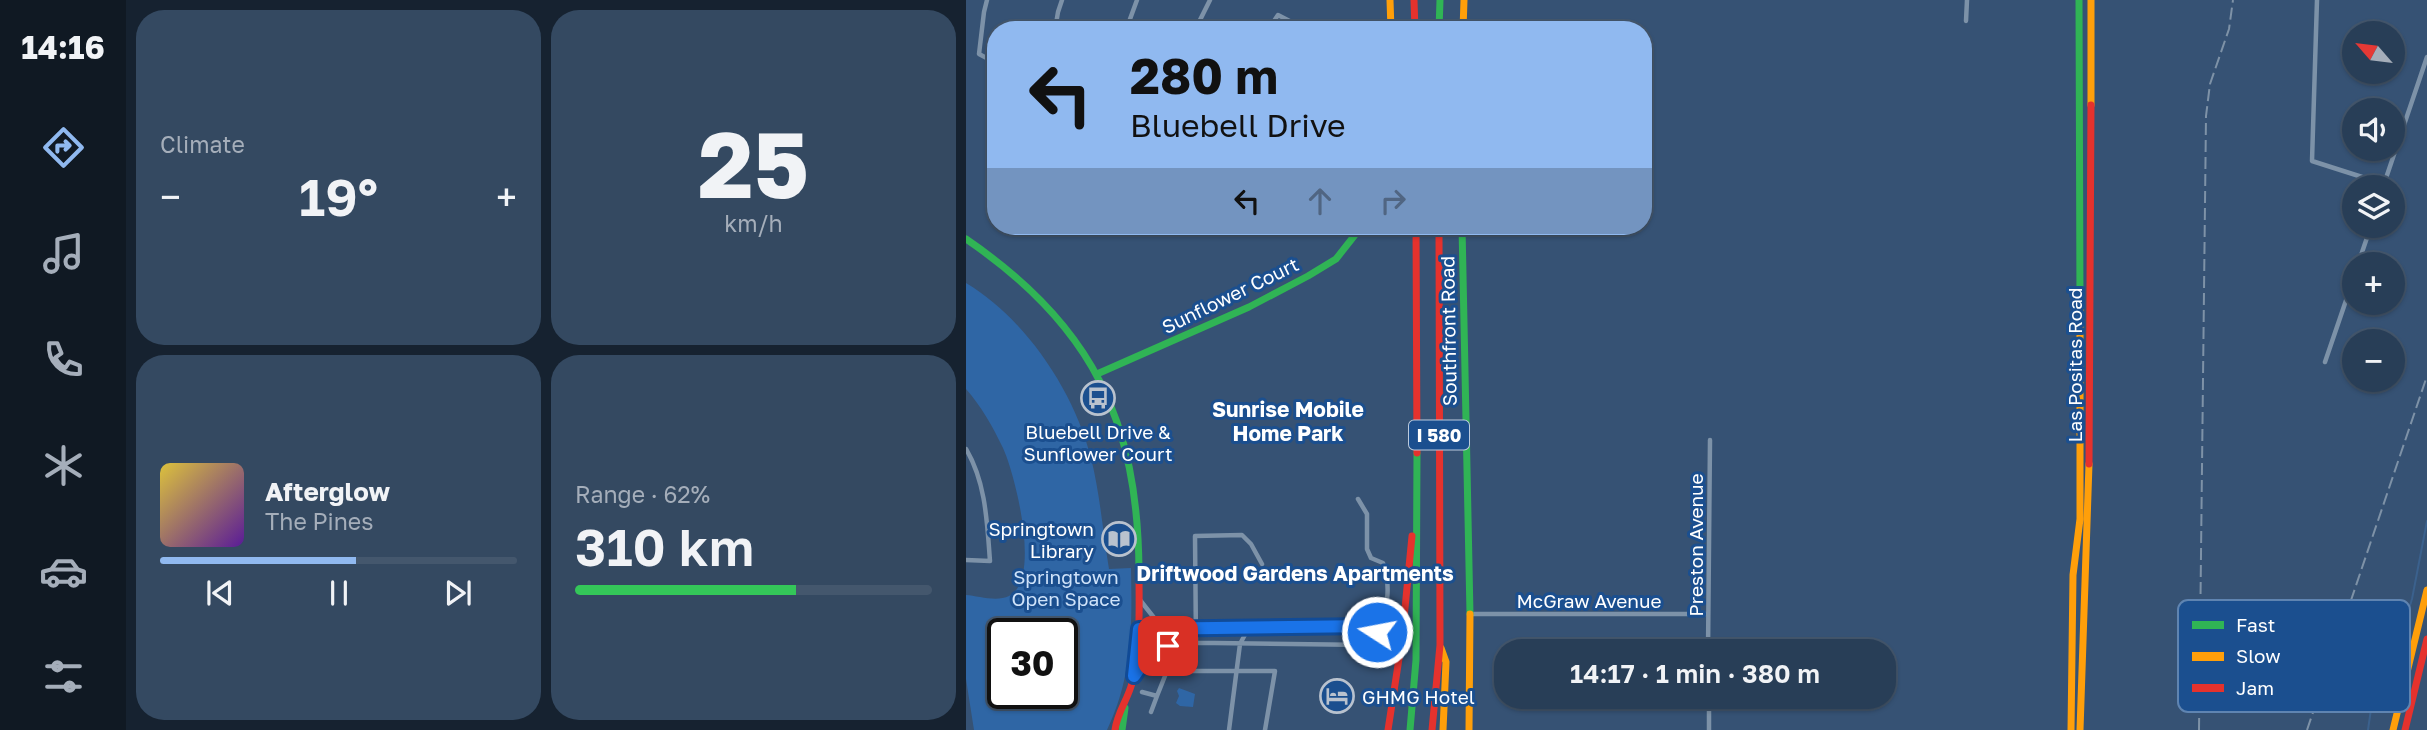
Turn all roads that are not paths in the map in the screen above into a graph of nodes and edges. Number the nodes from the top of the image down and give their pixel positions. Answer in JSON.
{"nodes":[{"id":1,"x":987,"y":0,"type":"edge"},
{"id":2,"x":1062,"y":0,"type":"edge"},
{"id":3,"x":1138,"y":0,"type":"edge"},
{"id":4,"x":1210,"y":0,"type":"edge"},
{"id":5,"x":1390,"y":0,"type":"edge"},
{"id":6,"x":1414,"y":0,"type":"edge"},
{"id":7,"x":1440,"y":0,"type":"edge"},
{"id":8,"x":1464,"y":0,"type":"edge"},
{"id":9,"x":1967,"y":0,"type":"edge"},
{"id":10,"x":2079,"y":0,"type":"edge"},
{"id":11,"x":2091,"y":0,"type":"edge"},
{"id":12,"x":2316,"y":0,"type":"edge"},
{"id":13,"x":1056,"y":21,"type":"edge"},
{"id":14,"x":1130,"y":21,"type":"edge"},
{"id":15,"x":1200,"y":21,"type":"edge"},
{"id":16,"x":1274,"y":21,"type":"edge"},
{"id":17,"x":1290,"y":21,"type":"edge"},
{"id":18,"x":1391,"y":21,"type":"edge"},
{"id":19,"x":1415,"y":21,"type":"edge"},
{"id":20,"x":1439,"y":21,"type":"edge"},
{"id":21,"x":1463,"y":21,"type":"edge"},
{"id":22,"x":1966,"y":21,"type":"dead end"},
{"id":23,"x":2427,"y":57,"type":"edge"},
{"id":24,"x":987,"y":58,"type":"edge"},
{"id":25,"x":2352,"y":175,"type":"edge"},
{"id":26,"x":2388,"y":175,"type":"edge"},
{"id":27,"x":1416,"y":235,"type":"edge"},
{"id":28,"x":1439,"y":235,"type":"edge"},
{"id":29,"x":1462,"y":235,"type":"edge"},
{"id":30,"x":1354,"y":236,"type":"edge"},
{"id":31,"x":966,"y":239,"type":"edge"},
{"id":32,"x":2342,"y":312,"type":"edge"},
{"id":33,"x":2325,"y":362,"type":"dead end"},
{"id":34,"x":1097,"y":374,"type":"junction"},
{"id":35,"x":1710,"y":440,"type":"dead end"},
{"id":36,"x":966,"y":449,"type":"edge"},
{"id":37,"x":1416,"y":495,"type":"junction"},
{"id":38,"x":1359,"y":499,"type":"dead end"},
{"id":39,"x":966,"y":560,"type":"edge"},
{"id":40,"x":1262,"y":564,"type":"dead end"},
{"id":41,"x":2427,"y":590,"type":"edge"},
{"id":42,"x":1139,"y":597,"type":"junction"},
{"id":43,"x":1470,"y":614,"type":"junction"},
{"id":44,"x":1708,"y":614,"type":"junction"},
{"id":45,"x":1370,"y":626,"type":"junction"},
{"id":46,"x":1249,"y":627,"type":"junction"},
{"id":47,"x":1181,"y":628,"type":"junction"},
{"id":48,"x":1196,"y":628,"type":"junction"},
{"id":49,"x":1139,"y":629,"type":"junction"},
{"id":50,"x":1708,"y":639,"type":"edge"},
{"id":51,"x":2427,"y":639,"type":"edge"},
{"id":52,"x":1138,"y":642,"type":"junction"},
{"id":53,"x":1179,"y":644,"type":"junction"},
{"id":54,"x":1196,"y":644,"type":"junction"},
{"id":55,"x":1240,"y":644,"type":"junction"},
{"id":56,"x":1440,"y":645,"type":"junction"},
{"id":57,"x":2410,"y":660,"type":"edge"},
{"id":58,"x":1238,"y":671,"type":"junction"},
{"id":59,"x":1134,"y":676,"type":"junction"},
{"id":60,"x":1142,"y":692,"type":"dead end"},
{"id":61,"x":1157,"y":696,"type":"junction"},
{"id":62,"x":1125,"y":702,"type":"junction"},
{"id":63,"x":1709,"y":709,"type":"edge"},
{"id":64,"x":2410,"y":709,"type":"edge"},
{"id":65,"x":1151,"y":712,"type":"dead end"},
{"id":66,"x":2397,"y":712,"type":"edge"},
{"id":67,"x":2409,"y":712,"type":"edge"},
{"id":68,"x":1114,"y":728,"type":"edge"},
{"id":69,"x":1122,"y":730,"type":"edge"},
{"id":70,"x":1229,"y":730,"type":"edge"},
{"id":71,"x":1265,"y":730,"type":"edge"},
{"id":72,"x":1388,"y":730,"type":"edge"},
{"id":73,"x":1410,"y":730,"type":"edge"},
{"id":74,"x":1433,"y":730,"type":"edge"},
{"id":75,"x":1443,"y":730,"type":"edge"},
{"id":76,"x":1469,"y":730,"type":"edge"},
{"id":77,"x":1709,"y":730,"type":"edge"},
{"id":78,"x":2071,"y":730,"type":"edge"},
{"id":79,"x":2080,"y":730,"type":"edge"},
{"id":80,"x":2393,"y":730,"type":"edge"},
{"id":81,"x":2405,"y":730,"type":"edge"}],
"edges":[{"from":1,"to":24,"type":"street"},
{"from":2,"to":13,"type":"street"},
{"from":3,"to":14,"type":"street"},
{"from":4,"to":15,"type":"street"},
{"from":5,"to":18,"type":"main road"},
{"from":6,"to":19,"type":"main road"},
{"from":7,"to":20,"type":"main road"},
{"from":8,"to":21,"type":"main road"},
{"from":9,"to":22,"type":"street"},
{"from":10,"to":78,"type":"main road","name":"Las Positas Road"},
{"from":11,"to":79,"type":"main road","name":"Las Positas Road"},
{"from":12,"to":25,"type":"street"},
{"from":16,"to":17,"type":"street"},
{"from":23,"to":26,"type":"street"},
{"from":27,"to":37,"type":"main road","number":"I 580"},
{"from":28,"to":56,"type":"main road","number":"I 580"},
{"from":29,"to":43,"type":"main road","name":"Southfront Road"},
{"from":30,"to":34,"type":"main road","name":"Sunflower Court"},
{"from":31,"to":34,"type":"main road"},
{"from":32,"to":33,"type":"street"},
{"from":34,"to":42,"type":"main road"},
{"from":35,"to":44,"type":"street","name":"Preston Avenue"},
{"from":36,"to":39,"type":"street"},
{"from":37,"to":72,"type":"main road"},
{"from":37,"to":73,"type":"main road","number":"I 580"},
{"from":38,"to":45,"type":"street"},
{"from":40,"to":48,"type":"street"},
{"from":41,"to":57,"type":"main road"},
{"from":42,"to":47,"type":"street"},
{"from":42,"to":49,"type":"main road"},
{"from":43,"to":44,"type":"street","name":"McGraw Avenue"},
{"from":43,"to":76,"type":"main road","name":"Southfront Road"},
{"from":44,"to":50,"type":"street","name":"Preston Avenue"},
{"from":45,"to":46,"type":"street"},
{"from":45,"to":55,"type":"street"},
{"from":46,"to":48,"type":"street"},
{"from":46,"to":55,"type":"street"},
{"from":47,"to":48,"type":"street"},
{"from":47,"to":49,"type":"street"},
{"from":48,"to":54,"type":"street"},
{"from":49,"to":52,"type":"main road"},
{"from":51,"to":64,"type":"main road"},
{"from":52,"to":53,"type":"street"},
{"from":52,"to":59,"type":"main road"},
{"from":53,"to":54,"type":"street"},
{"from":53,"to":59,"type":"street"},
{"from":54,"to":55,"type":"street"},
{"from":55,"to":58,"type":"street"},
{"from":56,"to":74,"type":"main road","number":"I 580"},
{"from":56,"to":75,"type":"main road"},
{"from":58,"to":61,"type":"street"},
{"from":58,"to":70,"type":"street"},
{"from":58,"to":71,"type":"street"},
{"from":59,"to":62,"type":"main road"},
{"from":60,"to":61,"type":"street"},
{"from":61,"to":65,"type":"street"},
{"from":62,"to":68,"type":"main road"},
{"from":62,"to":69,"type":"main road"},
{"from":63,"to":77,"type":"street"},
{"from":66,"to":80,"type":"main road"},
{"from":67,"to":81,"type":"main road"}]}
